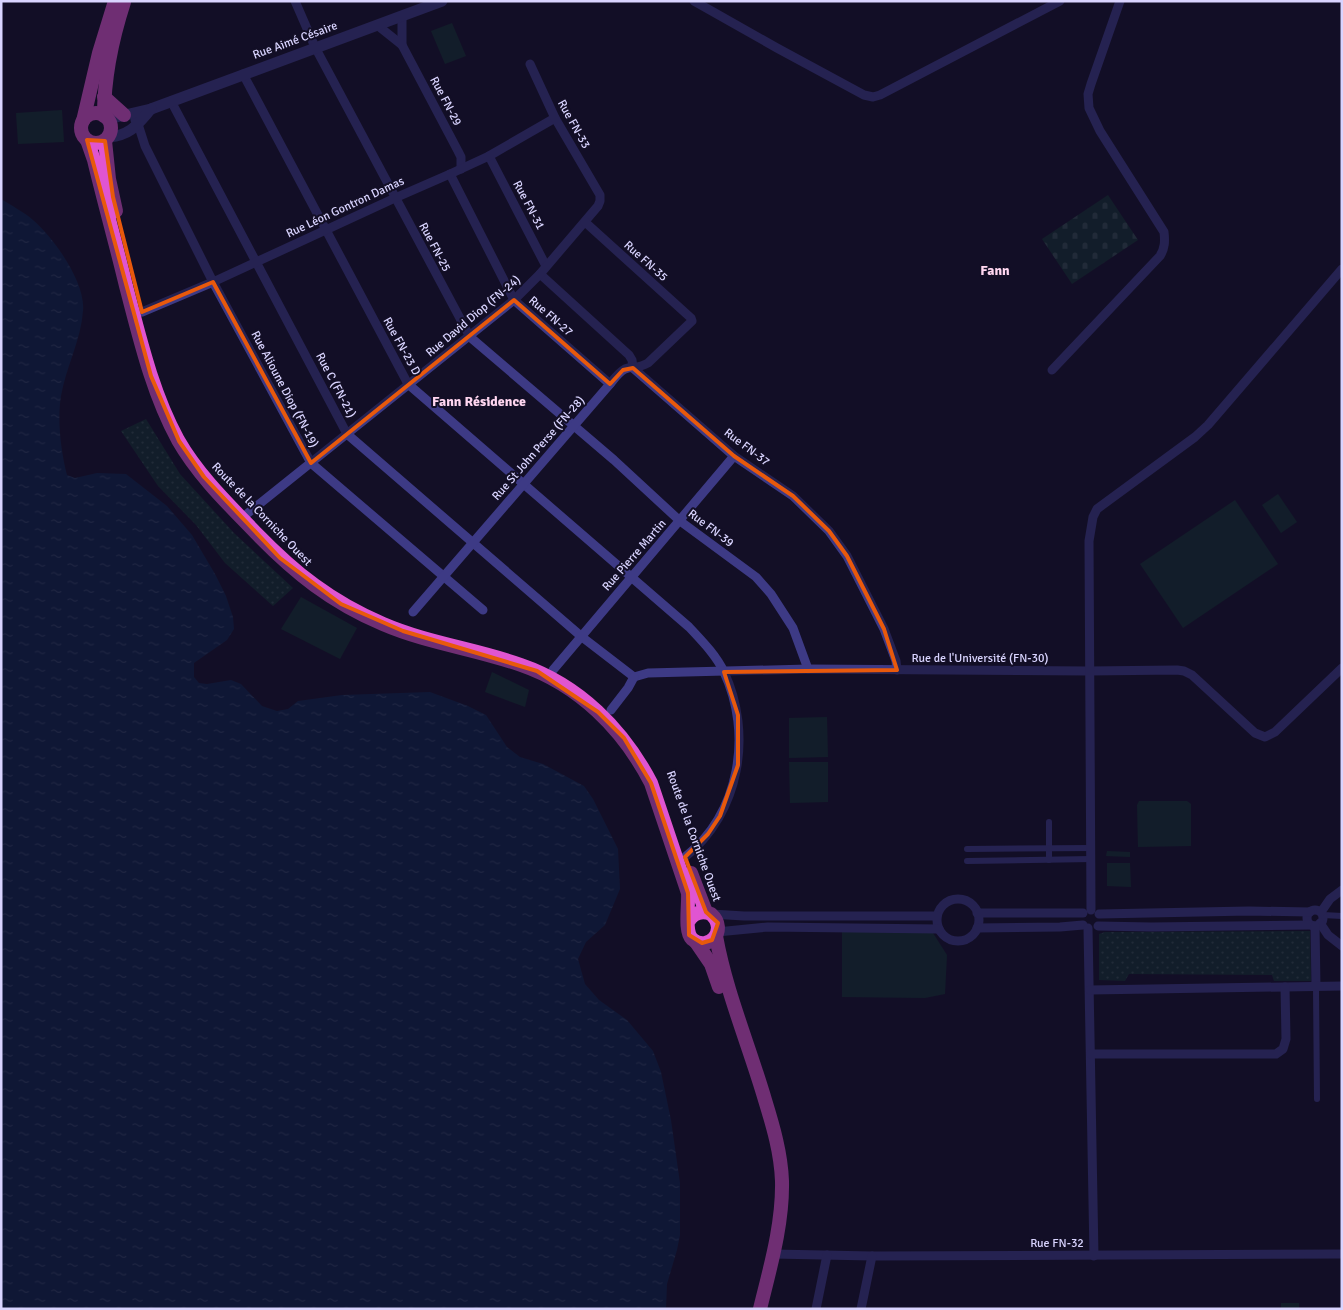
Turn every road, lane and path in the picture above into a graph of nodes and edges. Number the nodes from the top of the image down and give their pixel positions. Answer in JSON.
{"nodes":[{"id":1,"x":115,"y":1,"type":"edge"},
{"id":2,"x":124,"y":1,"type":"edge"},
{"id":3,"x":295,"y":1,"type":"edge"},
{"id":4,"x":442,"y":1,"type":"edge"},
{"id":5,"x":694,"y":1,"type":"edge"},
{"id":6,"x":1060,"y":1,"type":"edge"},
{"id":7,"x":1120,"y":1,"type":"edge"},
{"id":8,"x":402,"y":17,"type":"junction"},
{"id":9,"x":377,"y":25,"type":"junction"},
{"id":10,"x":402,"y":45,"type":"junction"},
{"id":11,"x":315,"y":47,"type":"junction"},
{"id":12,"x":530,"y":64,"type":"dead end"},
{"id":13,"x":243,"y":74,"type":"junction"},
{"id":14,"x":104,"y":97,"type":"junction"},
{"id":15,"x":170,"y":101,"type":"junction"},
{"id":16,"x":155,"y":107,"type":"junction"},
{"id":17,"x":127,"y":115,"type":"junction"},
{"id":18,"x":106,"y":118,"type":"junction"},
{"id":19,"x":555,"y":118,"type":"junction"},
{"id":20,"x":83,"y":120,"type":"junction"},
{"id":21,"x":138,"y":124,"type":"junction"},
{"id":22,"x":107,"y":139,"type":"junction"},
{"id":23,"x":87,"y":140,"type":"junction"},
{"id":24,"x":489,"y":156,"type":"junction"},
{"id":25,"x":460,"y":170,"type":"junction"},
{"id":26,"x":450,"y":174,"type":"junction"},
{"id":27,"x":600,"y":195,"type":"joint"},
{"id":28,"x":395,"y":198,"type":"junction"},
{"id":29,"x":585,"y":222,"type":"junction"},
{"id":30,"x":325,"y":230,"type":"junction"},
{"id":31,"x":256,"y":263,"type":"junction"},
{"id":32,"x":546,"y":266,"type":"junction"},
{"id":33,"x":1342,"y":269,"type":"edge"},
{"id":34,"x":540,"y":274,"type":"junction"},
{"id":35,"x":213,"y":282,"type":"junction"},
{"id":36,"x":514,"y":300,"type":"junction"},
{"id":37,"x":142,"y":312,"type":"junction"},
{"id":38,"x":692,"y":318,"type":"joint"},
{"id":39,"x":470,"y":337,"type":"junction"},
{"id":40,"x":633,"y":368,"type":"junction"},
{"id":41,"x":1052,"y":370,"type":"dead end"},
{"id":42,"x":408,"y":384,"type":"junction"},
{"id":43,"x":610,"y":384,"type":"junction"},
{"id":44,"x":573,"y":426,"type":"junction"},
{"id":45,"x":347,"y":434,"type":"junction"},
{"id":46,"x":734,"y":456,"type":"junction"},
{"id":47,"x":311,"y":464,"type":"junction"},
{"id":48,"x":523,"y":484,"type":"junction"},
{"id":49,"x":248,"y":513,"type":"junction"},
{"id":50,"x":680,"y":521,"type":"junction"},
{"id":51,"x":473,"y":542,"type":"junction"},
{"id":52,"x":444,"y":577,"type":"junction"},
{"id":53,"x":631,"y":577,"type":"junction"},
{"id":54,"x":484,"y":610,"type":"dead end"},
{"id":55,"x":413,"y":612,"type":"dead end"},
{"id":56,"x":582,"y":638,"type":"junction"},
{"id":57,"x":1342,"y":668,"type":"edge"},
{"id":58,"x":808,"y":669,"type":"junction"},
{"id":59,"x":553,"y":670,"type":"junction"},
{"id":60,"x":897,"y":670,"type":"junction"},
{"id":61,"x":1089,"y":671,"type":"junction"},
{"id":62,"x":724,"y":672,"type":"junction"},
{"id":63,"x":634,"y":678,"type":"junction"},
{"id":64,"x":610,"y":710,"type":"junction"},
{"id":65,"x":1049,"y":822,"type":"dead end"},
{"id":66,"x":1092,"y":848,"type":"junction"},
{"id":67,"x":967,"y":849,"type":"dead end"},
{"id":68,"x":1028,"y":849,"type":"junction"},
{"id":69,"x":1049,"y":849,"type":"junction"},
{"id":70,"x":994,"y":850,"type":"junction"},
{"id":71,"x":686,"y":857,"type":"junction"},
{"id":72,"x":1092,"y":859,"type":"junction"},
{"id":73,"x":1028,"y":860,"type":"junction"},
{"id":74,"x":1049,"y":860,"type":"junction"},
{"id":75,"x":967,"y":861,"type":"dead end"},
{"id":76,"x":994,"y":861,"type":"junction"},
{"id":77,"x":1342,"y":890,"type":"edge"},
{"id":78,"x":1091,"y":912,"type":"junction"},
{"id":79,"x":1310,"y":912,"type":"junction"},
{"id":80,"x":708,"y":913,"type":"junction"},
{"id":81,"x":977,"y":913,"type":"junction"},
{"id":82,"x":937,"y":916,"type":"junction"},
{"id":83,"x":1342,"y":916,"type":"edge"},
{"id":84,"x":1318,"y":920,"type":"junction"},
{"id":85,"x":688,"y":922,"type":"junction"},
{"id":86,"x":1098,"y":926,"type":"junction"},
{"id":87,"x":1086,"y":927,"type":"junction"},
{"id":88,"x":977,"y":928,"type":"junction"},
{"id":89,"x":939,"y":929,"type":"junction"},
{"id":90,"x":717,"y":934,"type":"junction"},
{"id":91,"x":696,"y":942,"type":"junction"},
{"id":92,"x":1342,"y":946,"type":"edge"},
{"id":93,"x":1342,"y":986,"type":"edge"},
{"id":94,"x":1285,"y":987,"type":"junction"},
{"id":95,"x":1316,"y":987,"type":"junction"},
{"id":96,"x":1090,"y":990,"type":"junction"},
{"id":97,"x":1091,"y":1054,"type":"junction"},
{"id":98,"x":1317,"y":1099,"type":"dead end"},
{"id":99,"x":773,"y":1254,"type":"junction"},
{"id":100,"x":1342,"y":1254,"type":"edge"},
{"id":101,"x":827,"y":1255,"type":"junction"},
{"id":102,"x":872,"y":1256,"type":"junction"},
{"id":103,"x":1094,"y":1256,"type":"junction"},
{"id":104,"x":751,"y":1309,"type":"edge"},
{"id":105,"x":760,"y":1309,"type":"edge"},
{"id":106,"x":816,"y":1309,"type":"edge"},
{"id":107,"x":861,"y":1309,"type":"edge"}],
"edges":[{"from":1,"to":20,"type":"highway"},
{"from":2,"to":14,"type":"highway"},
{"from":3,"to":11,"type":"street","name":"Rue FN-25"},
{"from":4,"to":8,"type":"street","name":"Rue Aimé Césaire"},
{"from":5,"to":6,"type":"street"},
{"from":7,"to":41,"type":"street"},
{"from":8,"to":9,"type":"street","name":"Rue Aimé Césaire"},
{"from":8,"to":10,"type":"street"},
{"from":9,"to":10,"type":"street"},
{"from":9,"to":11,"type":"street","name":"Rue Aimé Césaire"},
{"from":10,"to":25,"type":"street","name":"Rue FN-29"},
{"from":11,"to":13,"type":"street","name":"Rue Aimé Césaire"},
{"from":11,"to":28,"type":"street","name":"Rue FN-25"},
{"from":12,"to":19,"type":"street","name":"Rue FN-33"},
{"from":13,"to":15,"type":"street","name":"Rue Aimé Césaire"},
{"from":13,"to":30,"type":"street","name":"Rue FN-23 D"},
{"from":14,"to":17,"type":"highway"},
{"from":14,"to":18,"type":"highway"},
{"from":15,"to":16,"type":"street","name":"Rue Aimé Césaire"},
{"from":15,"to":31,"type":"street","name":"Rue C (FN-21)"},
{"from":16,"to":17,"type":"street","name":"Rue Aimé Césaire"},
{"from":16,"to":21,"type":"street"},
{"from":17,"to":18,"type":"street","name":"Rue Aimé Césaire"},
{"from":17,"to":21,"type":"street"},
{"from":18,"to":20,"type":"highway"},
{"from":18,"to":22,"type":"highway"},
{"from":19,"to":24,"type":"street","name":"Rue Léon Gontron Damas"},
{"from":19,"to":27,"type":"street","name":"Rue FN-33"},
{"from":20,"to":23,"type":"highway"},
{"from":21,"to":22,"type":"street"},
{"from":21,"to":35,"type":"street","name":"Rue Alioune Diop (FN-19)"},
{"from":22,"to":23,"type":"highway"},
{"from":22,"to":37,"type":"highway","name":"Route de la Corniche Ouest"},
{"from":23,"to":85,"type":"highway","name":"Route de la Corniche Ouest"},
{"from":24,"to":25,"type":"street","name":"Rue Léon Gontron Damas"},
{"from":24,"to":32,"type":"street","name":"Rue FN-31"},
{"from":25,"to":26,"type":"street","name":"Rue Léon Gontron Damas"},
{"from":26,"to":28,"type":"street","name":"Rue Léon Gontron Damas"},
{"from":26,"to":36,"type":"street","name":"Rue FN-27"},
{"from":27,"to":29,"type":"street","name":"Rue David Diop (FN-24)"},
{"from":28,"to":30,"type":"street","name":"Rue Léon Gontron Damas"},
{"from":28,"to":39,"type":"street","name":"Rue FN-25"},
{"from":29,"to":32,"type":"street","name":"Rue David Diop (FN-24)"},
{"from":29,"to":38,"type":"street","name":"Rue FN-35"},
{"from":30,"to":31,"type":"street","name":"Rue Léon Gontron Damas"},
{"from":30,"to":42,"type":"street","name":"Rue FN-23 D"},
{"from":31,"to":35,"type":"street","name":"Rue Léon Gontron Damas"},
{"from":31,"to":45,"type":"street","name":"Rue C (FN-21)"},
{"from":32,"to":34,"type":"street","name":"Rue David Diop (FN-24)"},
{"from":33,"to":61,"type":"street"},
{"from":34,"to":36,"type":"street","name":"Rue David Diop (FN-24)"},
{"from":34,"to":40,"type":"street","name":"Rue FN-37"},
{"from":35,"to":37,"type":"street","name":"Rue Léon Gontron Damas"},
{"from":35,"to":47,"type":"street","name":"Rue Alioune Diop (FN-19)"},
{"from":36,"to":39,"type":"street","name":"Rue David Diop (FN-24)"},
{"from":36,"to":43,"type":"street","name":"Rue FN-27"},
{"from":37,"to":49,"type":"highway","name":"Route de la Corniche Ouest"},
{"from":38,"to":40,"type":"street","name":"Rue St John Perse (FN-28)"},
{"from":39,"to":42,"type":"street","name":"Rue David Diop (FN-24)"},
{"from":39,"to":44,"type":"street","name":"Rue FN-25"},
{"from":40,"to":43,"type":"street","name":"Rue St John Perse (FN-28)"},
{"from":40,"to":46,"type":"street","name":"Rue FN-37"},
{"from":42,"to":45,"type":"street","name":"Rue David Diop (FN-24)"},
{"from":42,"to":48,"type":"street","name":"Rue FN-23 D"},
{"from":43,"to":44,"type":"street","name":"Rue St John Perse (FN-28)"},
{"from":44,"to":48,"type":"street","name":"Rue St John Perse (FN-28)"},
{"from":44,"to":50,"type":"street","name":"Rue FN-39"},
{"from":45,"to":47,"type":"street","name":"Rue David Diop (FN-24)"},
{"from":45,"to":51,"type":"street","name":"Rue C (FN-21)"},
{"from":46,"to":50,"type":"street","name":"Rue Pierre Martin"},
{"from":46,"to":60,"type":"street","name":"Rue FN-37"},
{"from":47,"to":49,"type":"street","name":"Rue David Diop (FN-24)"},
{"from":47,"to":52,"type":"street","name":"Rue Alioune Diop (FN-19)"},
{"from":48,"to":51,"type":"street","name":"Rue St John Perse (FN-28)"},
{"from":48,"to":53,"type":"street","name":"Rue FN-23 D"},
{"from":49,"to":59,"type":"highway","name":"Route de la Corniche Ouest"},
{"from":50,"to":53,"type":"street","name":"Rue Pierre Martin"},
{"from":50,"to":58,"type":"street","name":"Rue FN-39"},
{"from":51,"to":52,"type":"street","name":"Rue St John Perse (FN-28)"},
{"from":51,"to":56,"type":"street","name":"Rue C (FN-21)"},
{"from":52,"to":54,"type":"street","name":"Rue Alioune Diop (FN-19)"},
{"from":52,"to":55,"type":"street","name":"Rue St John Perse (FN-28)"},
{"from":53,"to":56,"type":"street","name":"Rue Pierre Martin"},
{"from":53,"to":62,"type":"street","name":"Rue FN-23 D"},
{"from":56,"to":59,"type":"street","name":"Rue Pierre Martin"},
{"from":56,"to":63,"type":"street"},
{"from":57,"to":61,"type":"street","name":"Rue de l'Université (FN-30)"},
{"from":58,"to":60,"type":"street","name":"Rue de l'Université (FN-30)"},
{"from":58,"to":62,"type":"street","name":"Rue de l'Université (FN-30)"},
{"from":59,"to":64,"type":"highway","name":"Route de la Corniche Ouest"},
{"from":60,"to":61,"type":"street","name":"Rue de l'Université (FN-30)"},
{"from":61,"to":66,"type":"street"},
{"from":62,"to":63,"type":"street","name":"Rue de l'Université (FN-30)"},
{"from":62,"to":71,"type":"street","name":"Rue FN-23 D"},
{"from":63,"to":64,"type":"street"},
{"from":64,"to":71,"type":"highway","name":"Route de la Corniche Ouest"},
{"from":65,"to":69,"type":"street"},
{"from":66,"to":69,"type":"street"},
{"from":66,"to":72,"type":"street"},
{"from":67,"to":70,"type":"street"},
{"from":68,"to":69,"type":"street"},
{"from":68,"to":70,"type":"street"},
{"from":68,"to":73,"type":"street"},
{"from":69,"to":74,"type":"street"},
{"from":70,"to":76,"type":"street"},
{"from":71,"to":80,"type":"highway","name":"Route de la Corniche Ouest"},
{"from":72,"to":74,"type":"street"},
{"from":72,"to":78,"type":"street"},
{"from":73,"to":74,"type":"street"},
{"from":73,"to":76,"type":"street"},
{"from":75,"to":76,"type":"street"},
{"from":77,"to":84,"type":"street"},
{"from":78,"to":79,"type":"street"},
{"from":78,"to":81,"type":"street"},
{"from":78,"to":86,"type":"street"},
{"from":78,"to":87,"type":"street"},
{"from":79,"to":84,"type":"street"},
{"from":79,"to":84,"type":"street"},
{"from":80,"to":82,"type":"street"},
{"from":80,"to":85,"type":"highway"},
{"from":80,"to":90,"type":"highway"},
{"from":81,"to":82,"type":"street"},
{"from":81,"to":88,"type":"street"},
{"from":82,"to":89,"type":"street"},
{"from":83,"to":84,"type":"street"},
{"from":84,"to":86,"type":"street"},
{"from":84,"to":92,"type":"street"},
{"from":84,"to":95,"type":"street"},
{"from":85,"to":91,"type":"highway"},
{"from":86,"to":87,"type":"street"},
{"from":87,"to":88,"type":"street"},
{"from":87,"to":96,"type":"street"},
{"from":88,"to":89,"type":"street"},
{"from":89,"to":90,"type":"street"},
{"from":90,"to":91,"type":"highway"},
{"from":90,"to":99,"type":"highway"},
{"from":91,"to":104,"type":"highway"},
{"from":93,"to":95,"type":"street"},
{"from":94,"to":95,"type":"street"},
{"from":94,"to":96,"type":"street"},
{"from":94,"to":97,"type":"street"},
{"from":95,"to":98,"type":"street"},
{"from":96,"to":97,"type":"street"},
{"from":97,"to":103,"type":"street"},
{"from":99,"to":101,"type":"street","name":"Rue FN-32"},
{"from":99,"to":105,"type":"highway"},
{"from":100,"to":103,"type":"street","name":"Rue FN-32"},
{"from":101,"to":102,"type":"street","name":"Rue FN-32"},
{"from":101,"to":106,"type":"street"},
{"from":102,"to":103,"type":"street","name":"Rue FN-32"},
{"from":102,"to":107,"type":"street"}]}
